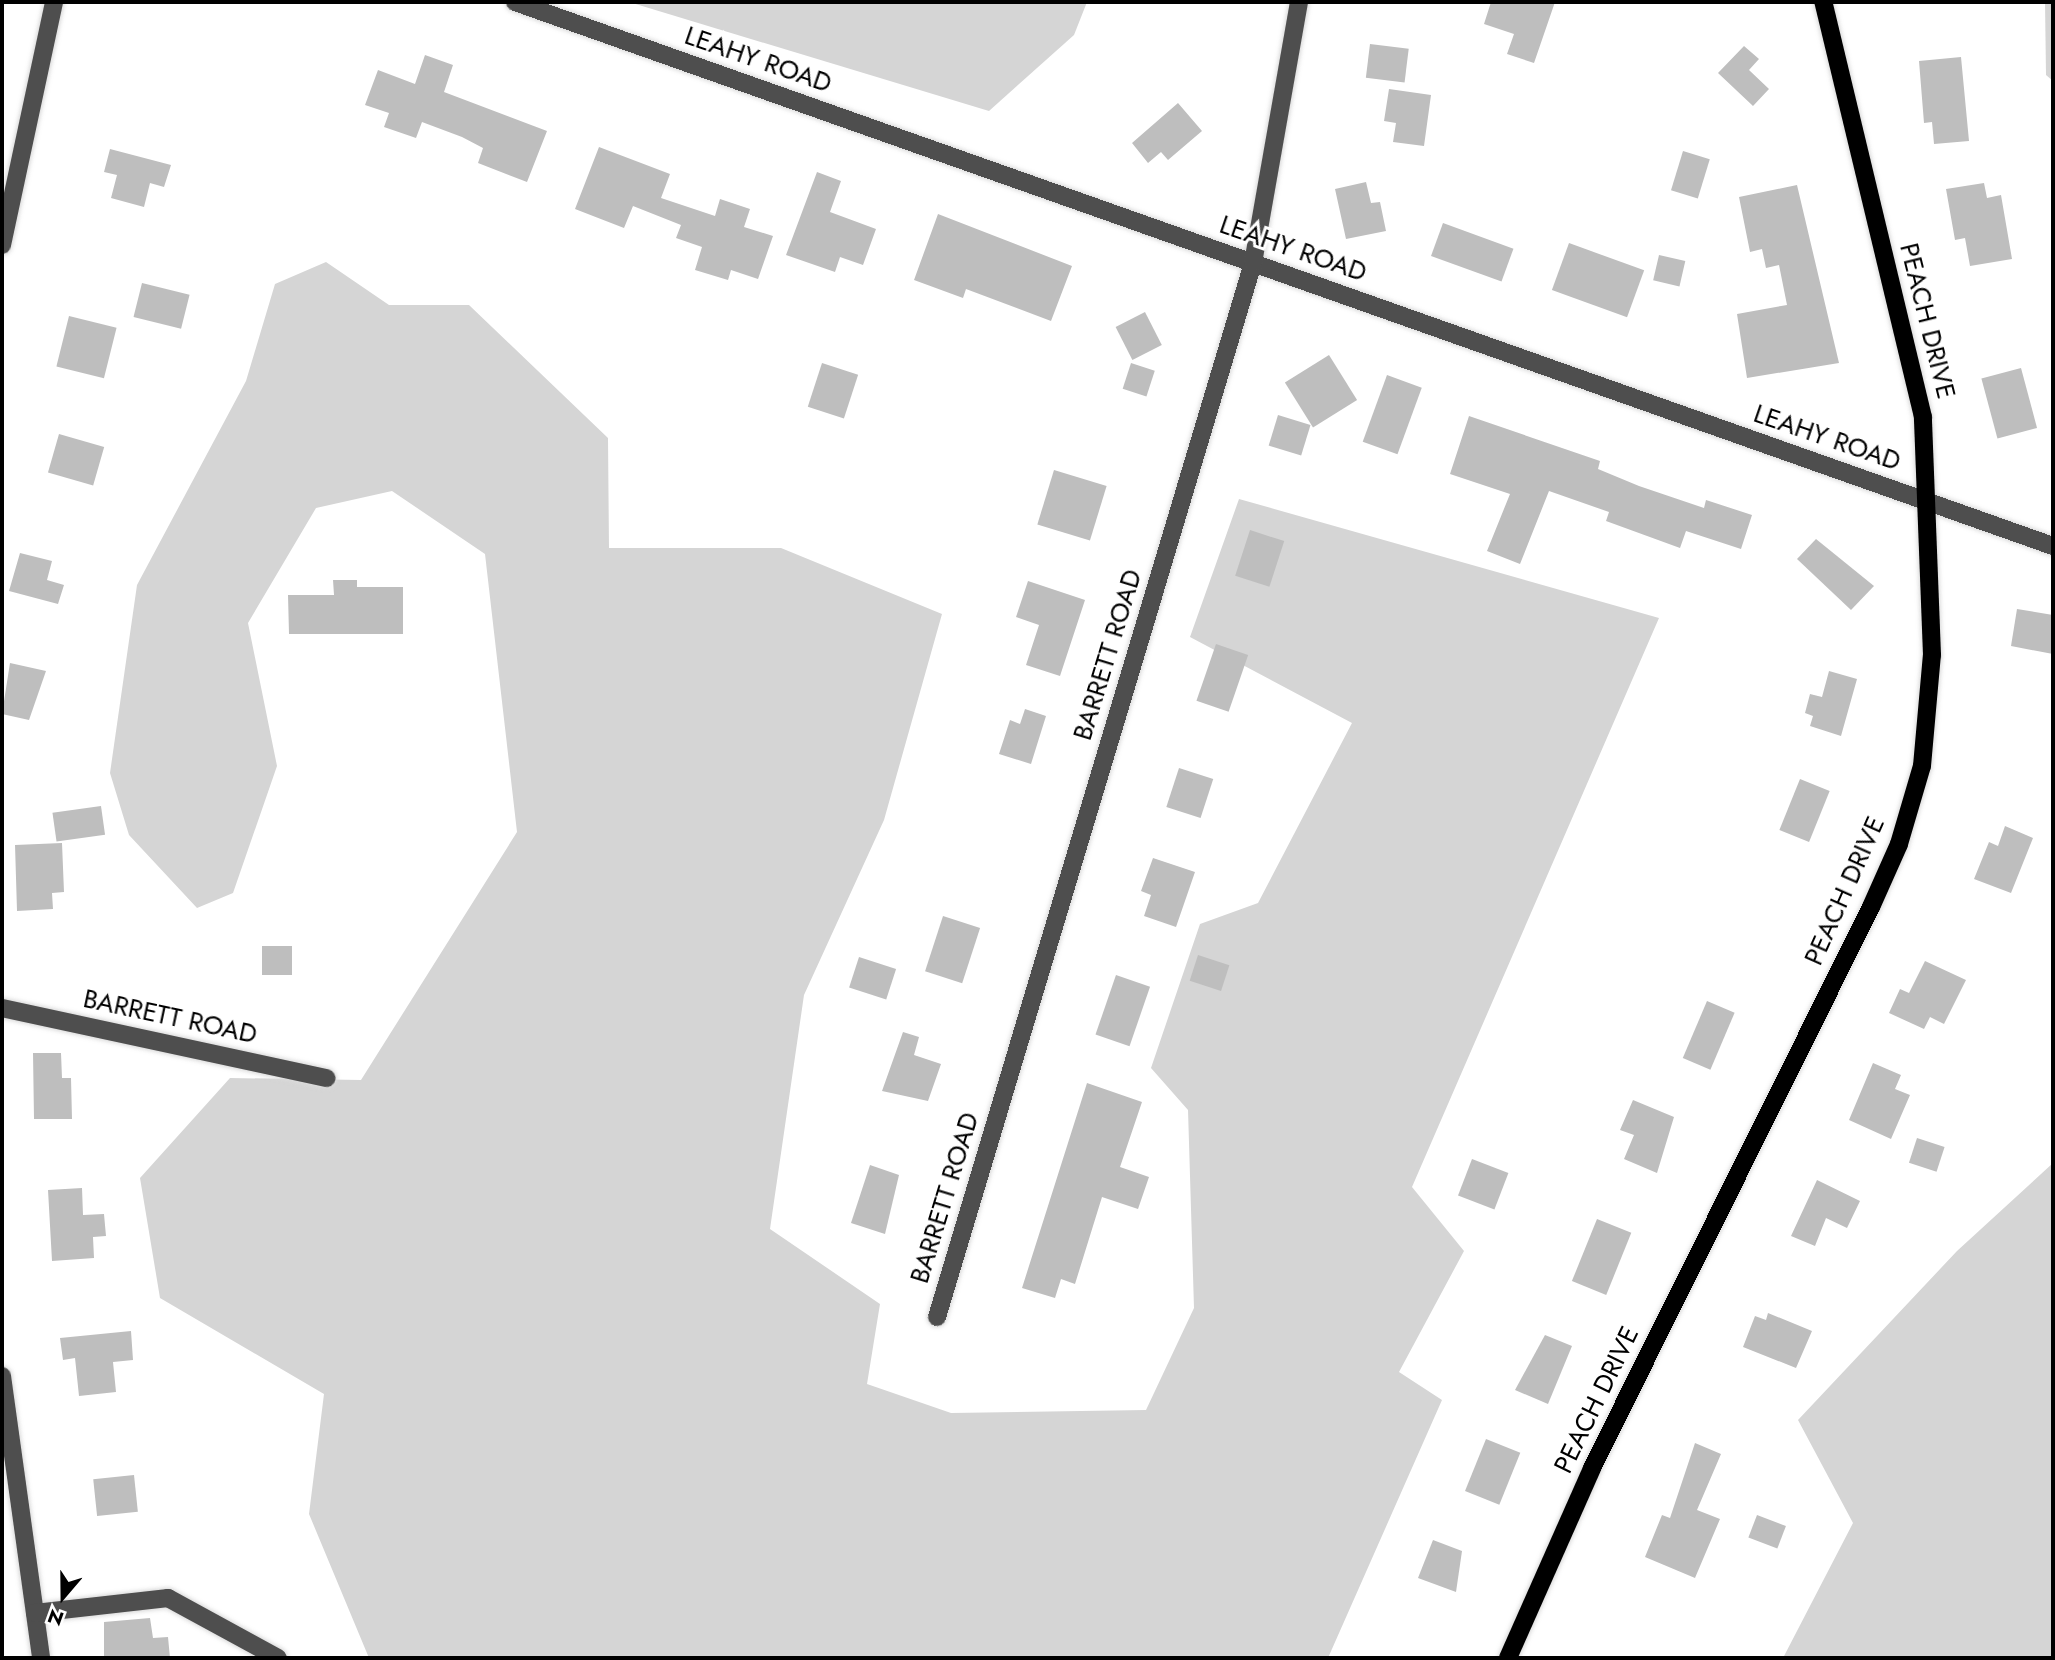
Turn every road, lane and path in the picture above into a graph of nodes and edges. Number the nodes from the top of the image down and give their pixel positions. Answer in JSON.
{"nodes":[{"id":1,"x":54,"y":2,"type":"edge"},
{"id":2,"x":515,"y":2,"type":"edge"},
{"id":3,"x":1300,"y":2,"type":"edge"},
{"id":4,"x":1822,"y":2,"type":"edge"},
{"id":5,"x":2,"y":245,"type":"edge"},
{"id":6,"x":1253,"y":263,"type":"junction"},
{"id":7,"x":1931,"y":502,"type":"junction"},
{"id":8,"x":2053,"y":546,"type":"edge"},
{"id":9,"x":2,"y":1008,"type":"edge"},
{"id":10,"x":327,"y":1078,"type":"dead end"},
{"id":11,"x":937,"y":1317,"type":"dead end"},
{"id":12,"x":2,"y":1376,"type":"edge"},
{"id":13,"x":35,"y":1613,"type":"junction"},
{"id":14,"x":41,"y":1658,"type":"edge"},
{"id":15,"x":278,"y":1658,"type":"edge"},
{"id":16,"x":1508,"y":1658,"type":"edge"}],
"edges":[{"from":1,"to":5,"type":"street"},
{"from":2,"to":6,"type":"street","name":"LEAHY ROAD"},
{"from":3,"to":6,"type":"street","name":"BARRETT ROAD"},
{"from":4,"to":7,"type":"main road","name":"PEACH DRIVE"},
{"from":6,"to":7,"type":"street","name":"LEAHY ROAD"},
{"from":6,"to":11,"type":"street","name":"BARRETT ROAD"},
{"from":7,"to":8,"type":"street","name":"LEAHY ROAD"},
{"from":7,"to":16,"type":"main road","name":"PEACH DRIVE"},
{"from":9,"to":10,"type":"street","name":"BARRETT ROAD"},
{"from":12,"to":13,"type":"street"},
{"from":13,"to":14,"type":"street"},
{"from":13,"to":15,"type":"street"}]}
